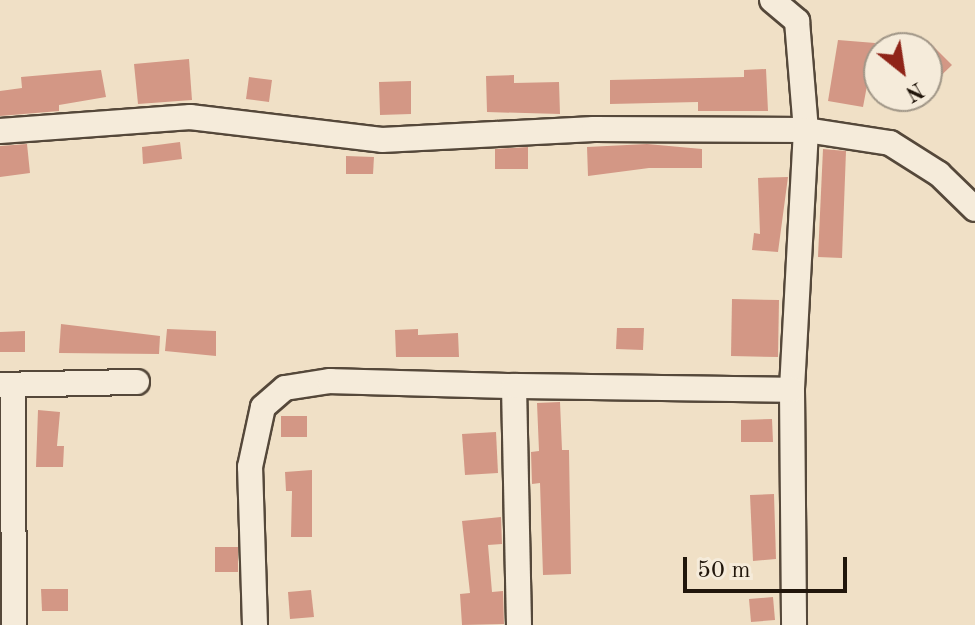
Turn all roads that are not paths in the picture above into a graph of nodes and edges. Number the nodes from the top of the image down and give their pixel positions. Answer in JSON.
{"nodes":[{"id":1,"x":772,"y":0,"type":"edge"},
{"id":2,"x":806,"y":130,"type":"junction"},
{"id":3,"x":0,"y":131,"type":"edge"},
{"id":4,"x":975,"y":209,"type":"edge"},
{"id":5,"x":137,"y":382,"type":"dead end"},
{"id":6,"x":7,"y":385,"type":"edge"},
{"id":7,"x":514,"y":386,"type":"junction"},
{"id":8,"x":792,"y":390,"type":"junction"},
{"id":9,"x":14,"y":625,"type":"edge"},
{"id":10,"x":255,"y":625,"type":"edge"},
{"id":11,"x":519,"y":625,"type":"edge"},
{"id":12,"x":794,"y":625,"type":"edge"}],
"edges":[{"from":1,"to":2,"type":"street"},
{"from":2,"to":3,"type":"street"},
{"from":2,"to":4,"type":"street"},
{"from":2,"to":8,"type":"street"},
{"from":5,"to":6,"type":"street"},
{"from":6,"to":9,"type":"street"},
{"from":7,"to":8,"type":"street"},
{"from":7,"to":10,"type":"street"},
{"from":7,"to":11,"type":"street"},
{"from":8,"to":12,"type":"street"}]}
